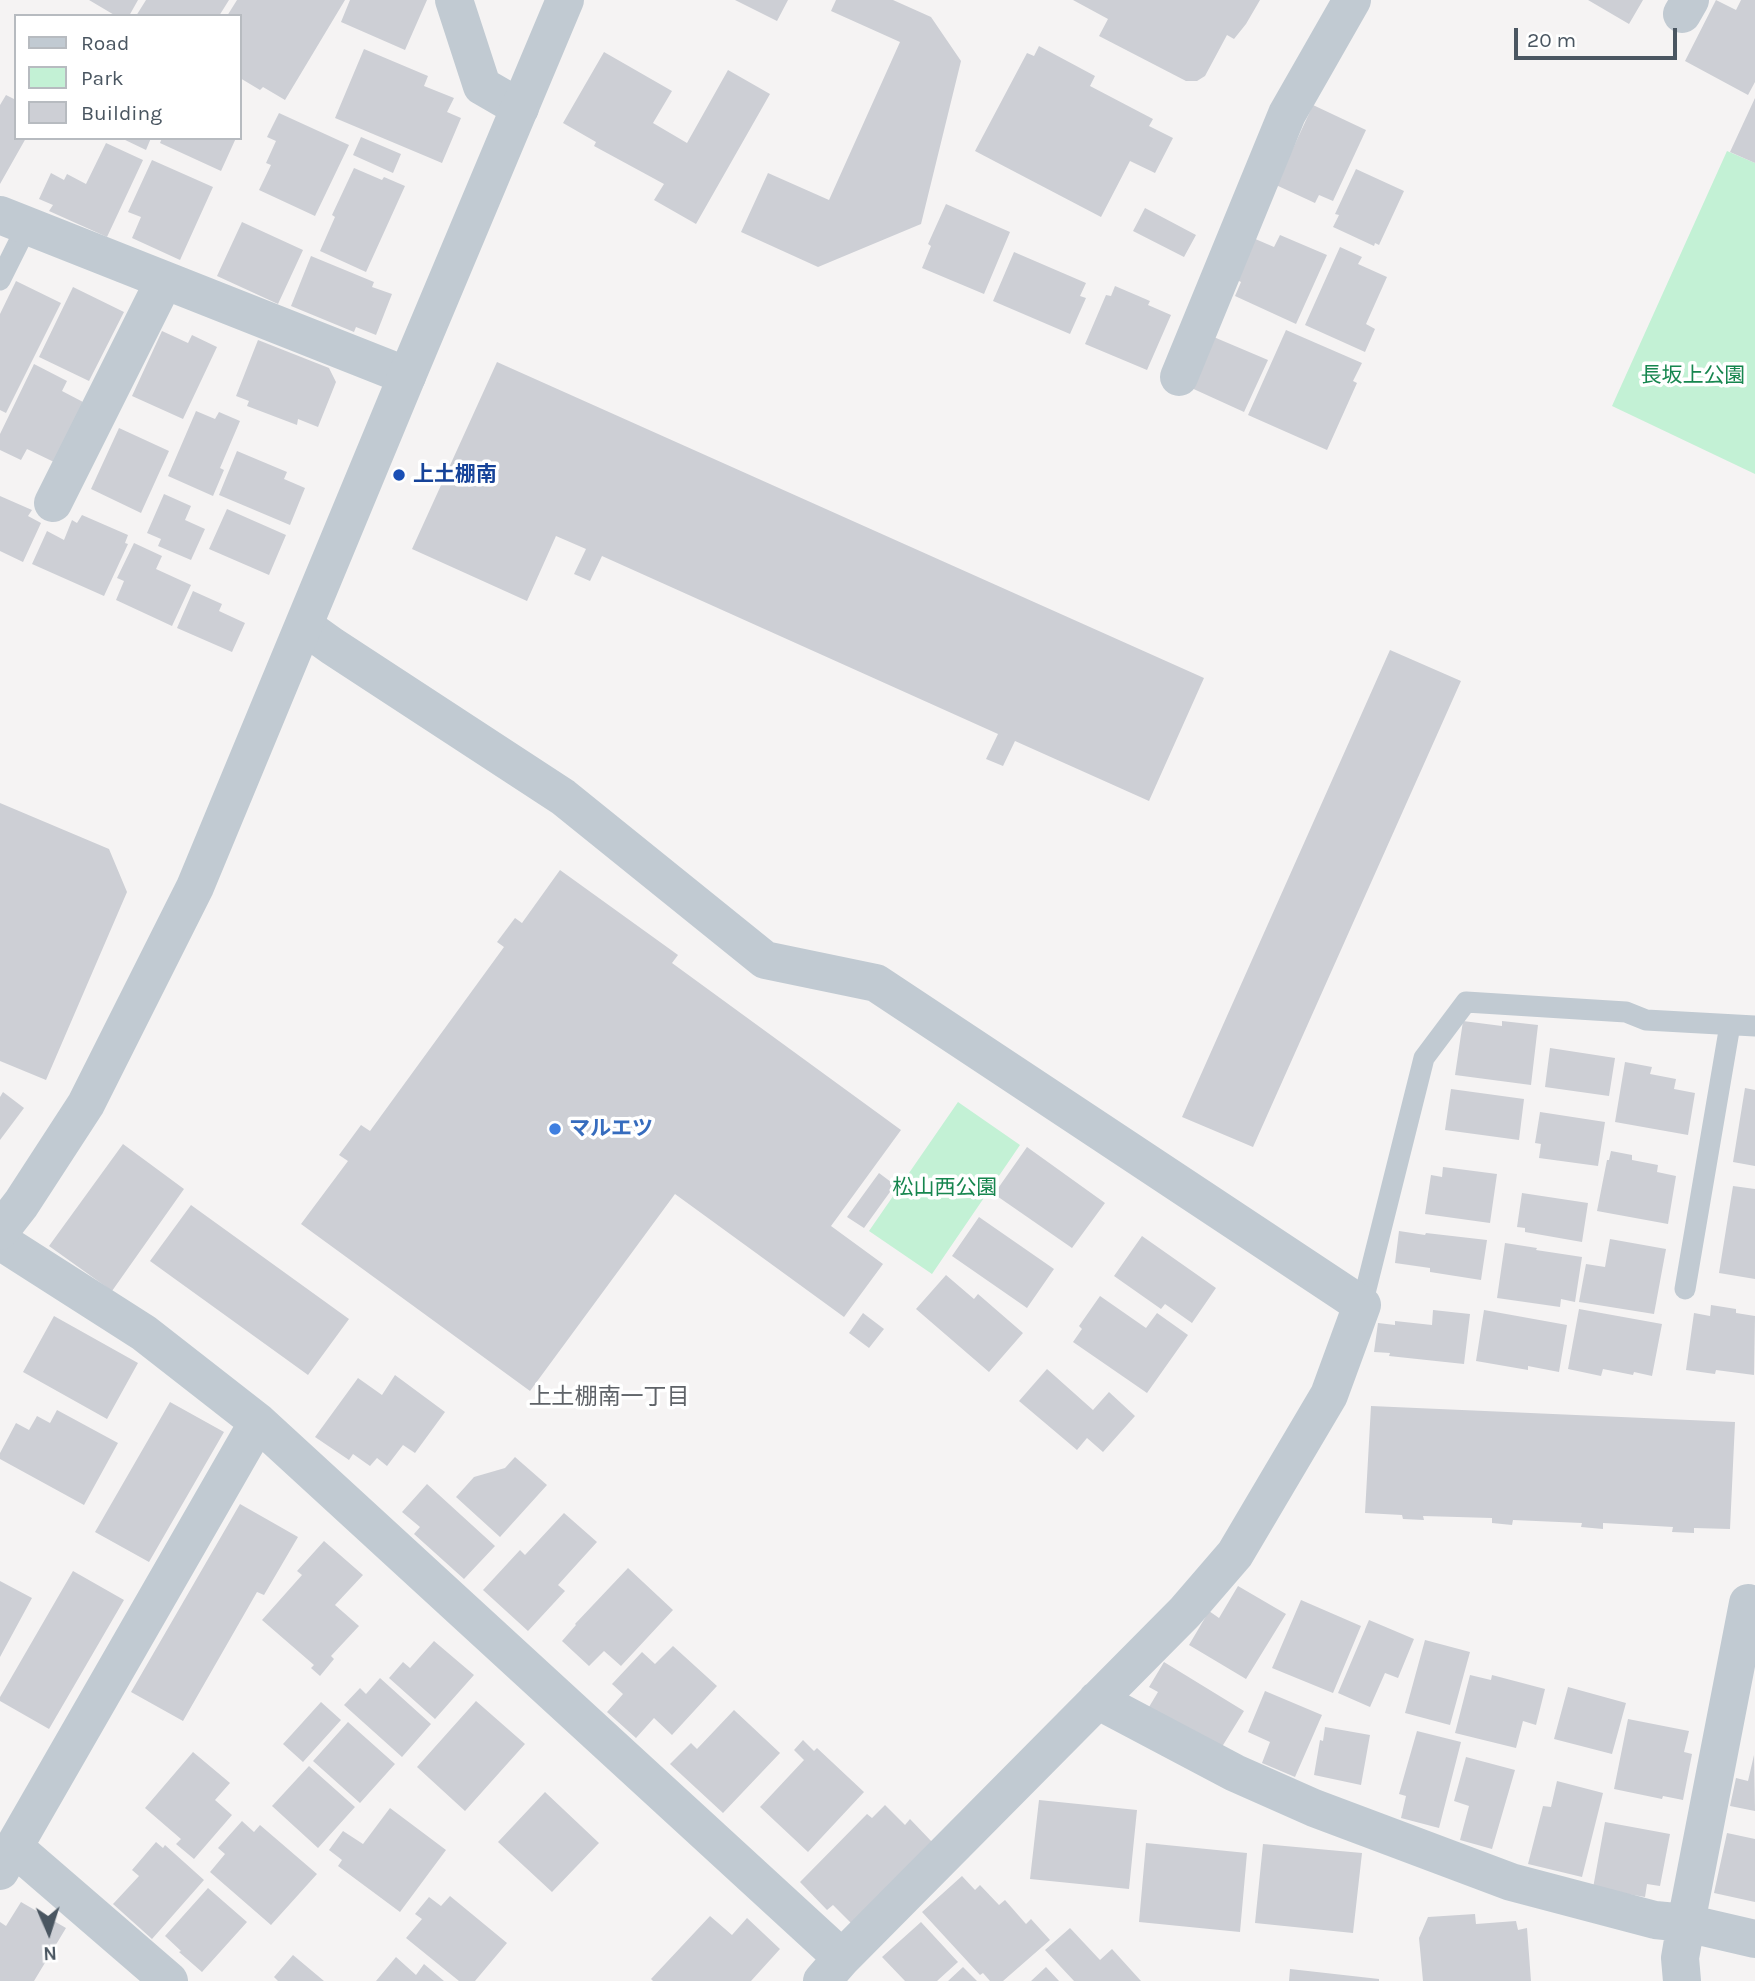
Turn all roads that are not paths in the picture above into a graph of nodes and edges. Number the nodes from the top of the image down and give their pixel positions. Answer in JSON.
{"nodes":[{"id":1,"x":454,"y":0,"type":"edge"},
{"id":2,"x":565,"y":0,"type":"edge"},
{"id":3,"x":1352,"y":0,"type":"edge"},
{"id":4,"x":520,"y":108,"type":"junction"},
{"id":5,"x":14,"y":221,"type":"edge"},
{"id":6,"x":0,"y":279,"type":"edge"},
{"id":7,"x":163,"y":281,"type":"junction"},
{"id":8,"x":407,"y":376,"type":"junction"},
{"id":9,"x":1179,"y":377,"type":"dead end"},
{"id":10,"x":53,"y":503,"type":"dead end"},
{"id":11,"x":304,"y":626,"type":"junction"},
{"id":12,"x":1730,"y":1025,"type":"junction"},
{"id":13,"x":1755,"y":1026,"type":"edge"},
{"id":14,"x":0,"y":1231,"type":"edge"},
{"id":15,"x":0,"y":1241,"type":"edge"},
{"id":16,"x":1685,"y":1289,"type":"dead end"},
{"id":17,"x":1362,"y":1305,"type":"junction"},
{"id":18,"x":258,"y":1422,"type":"junction"},
{"id":19,"x":1751,"y":1604,"type":"edge"},
{"id":20,"x":1097,"y":1700,"type":"junction"},
{"id":21,"x":7,"y":1860,"type":"edge"},
{"id":22,"x":1686,"y":1923,"type":"junction"},
{"id":23,"x":1755,"y":1939,"type":"edge"},
{"id":24,"x":832,"y":1969,"type":"edge"},
{"id":25,"x":169,"y":1981,"type":"edge"},
{"id":26,"x":1682,"y":1981,"type":"edge"}],
"edges":[{"from":1,"to":4,"type":"street"},
{"from":2,"to":4,"type":"street"},
{"from":3,"to":9,"type":"street"},
{"from":4,"to":8,"type":"street"},
{"from":5,"to":6,"type":"lane"},
{"from":5,"to":7,"type":"street"},
{"from":7,"to":8,"type":"street"},
{"from":7,"to":10,"type":"street"},
{"from":8,"to":11,"type":"street"},
{"from":11,"to":14,"type":"street"},
{"from":11,"to":17,"type":"street"},
{"from":12,"to":13,"type":"lane"},
{"from":12,"to":16,"type":"lane"},
{"from":12,"to":17,"type":"lane"},
{"from":15,"to":18,"type":"street"},
{"from":17,"to":20,"type":"street"},
{"from":18,"to":21,"type":"street"},
{"from":18,"to":24,"type":"street"},
{"from":19,"to":22,"type":"street"},
{"from":20,"to":22,"type":"street"},
{"from":20,"to":24,"type":"street"},
{"from":21,"to":25,"type":"street"},
{"from":22,"to":23,"type":"street"},
{"from":22,"to":26,"type":"street"}]}
